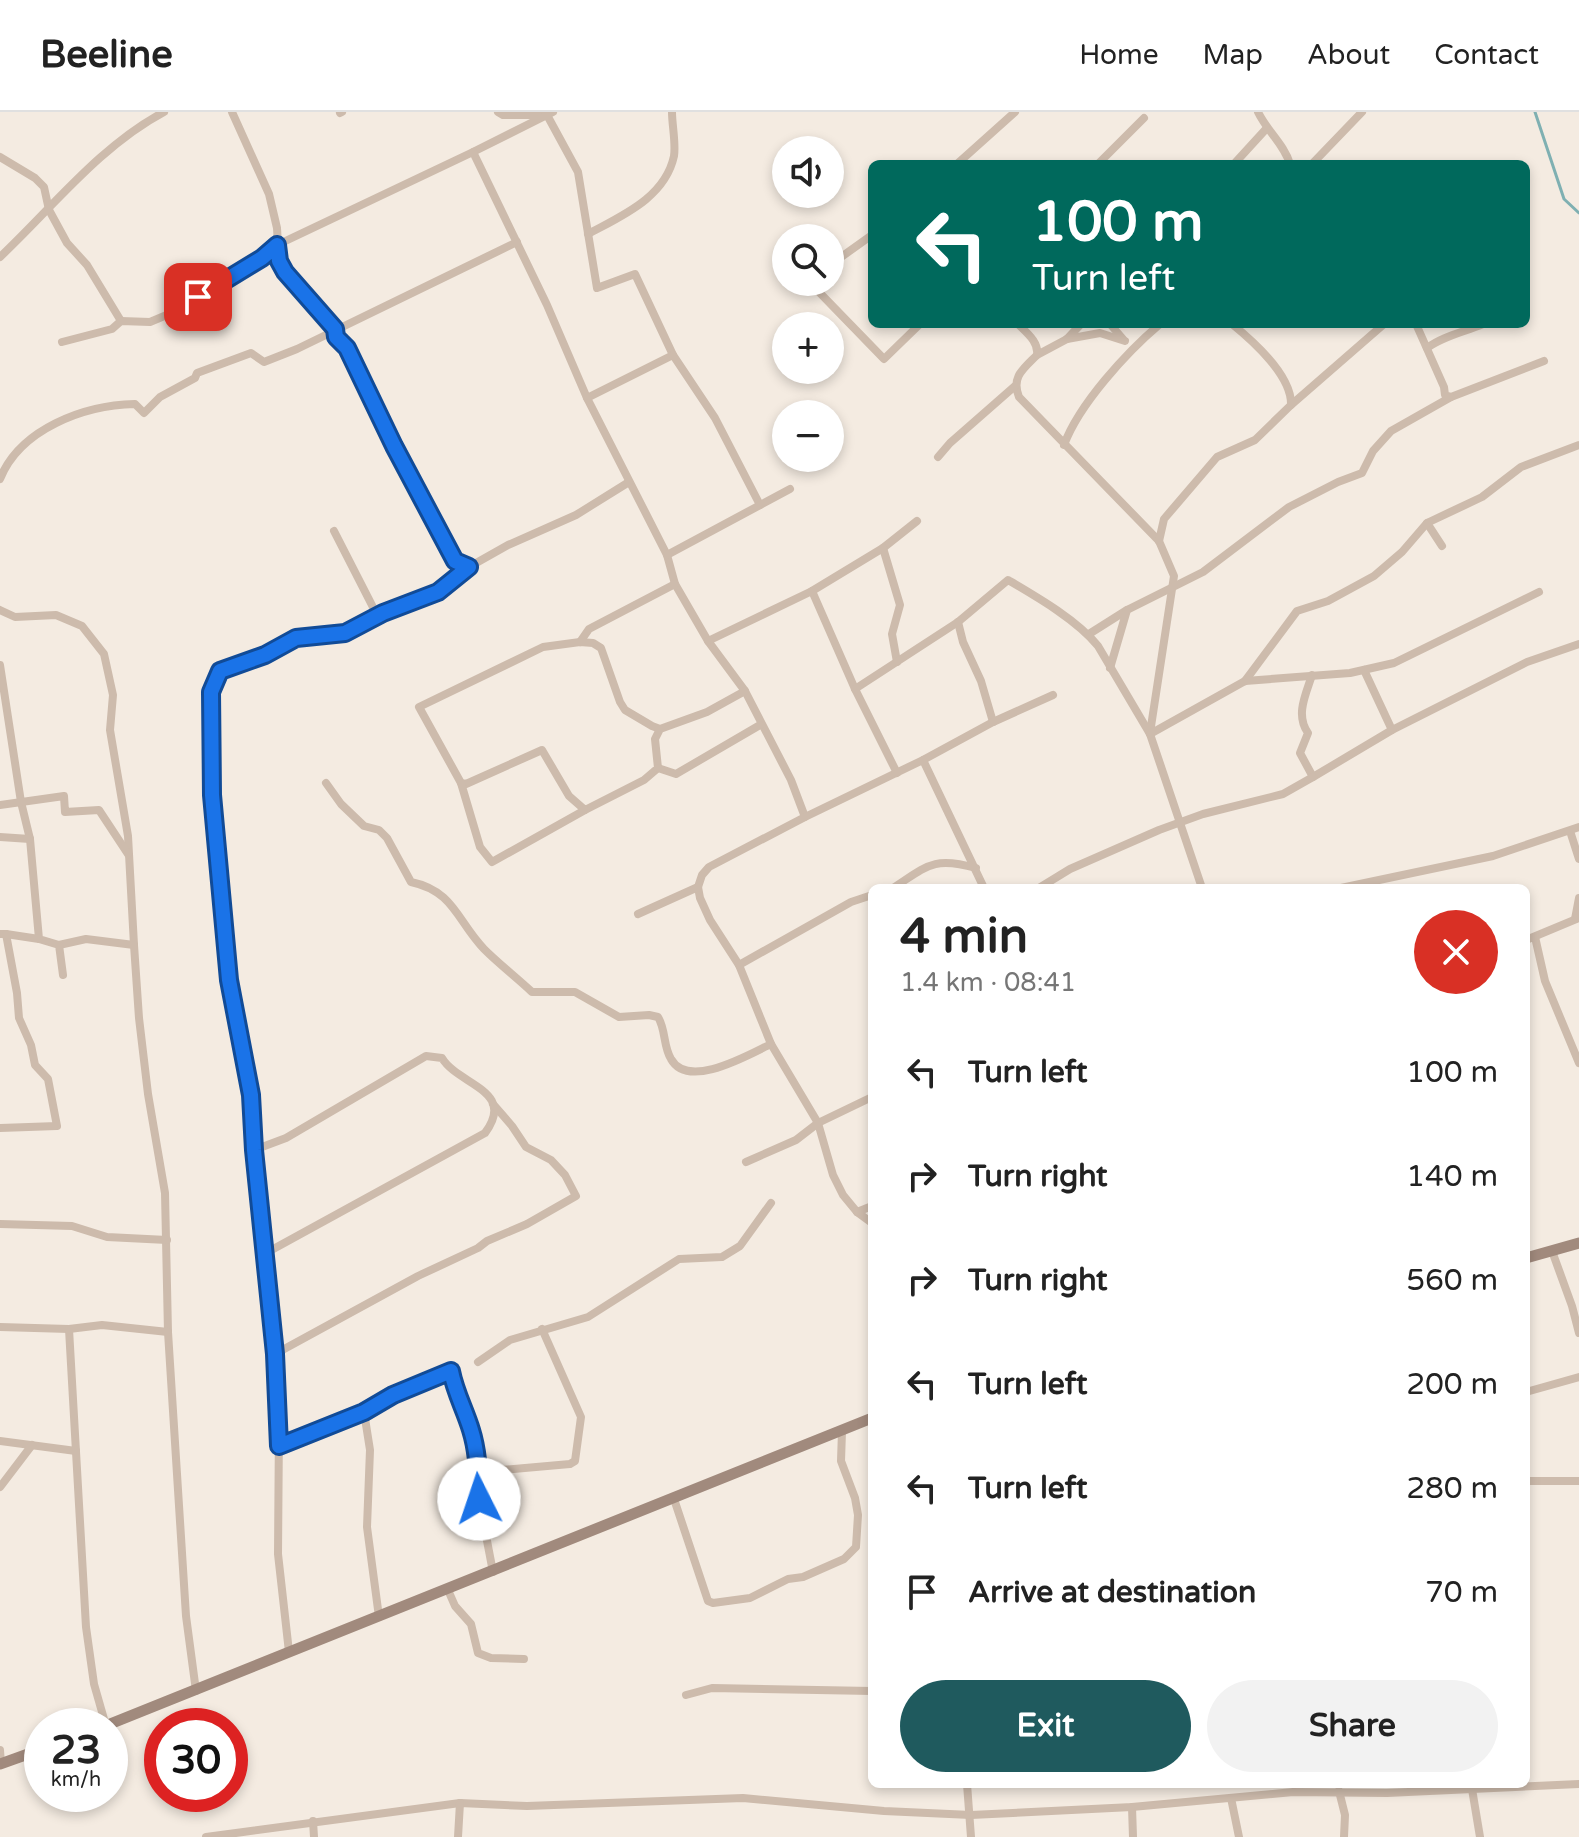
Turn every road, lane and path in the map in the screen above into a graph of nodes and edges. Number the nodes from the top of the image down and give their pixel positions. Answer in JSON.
{"nodes":[{"id":1,"x":164,"y":112,"type":"edge"},
{"id":2,"x":232,"y":112,"type":"edge"},
{"id":3,"x":498,"y":112,"type":"edge"},
{"id":4,"x":672,"y":112,"type":"edge"},
{"id":5,"x":1015,"y":112,"type":"edge"},
{"id":6,"x":1258,"y":112,"type":"edge"},
{"id":7,"x":1362,"y":112,"type":"edge"},
{"id":8,"x":550,"y":114,"type":"edge"},
{"id":9,"x":1144,"y":118,"type":"dead end"},
{"id":10,"x":1266,"y":129,"type":"junction"},
{"id":11,"x":473,"y":152,"type":"junction"},
{"id":12,"x":0,"y":157,"type":"edge"},
{"id":13,"x":961,"y":160,"type":"edge"},
{"id":14,"x":1102,"y":160,"type":"edge"},
{"id":15,"x":1238,"y":160,"type":"edge"},
{"id":16,"x":1289,"y":160,"type":"edge"},
{"id":17,"x":1316,"y":160,"type":"edge"},
{"id":18,"x":49,"y":210,"type":"junction"},
{"id":19,"x":588,"y":234,"type":"junction"},
{"id":20,"x":868,"y":238,"type":"edge"},
{"id":21,"x":517,"y":242,"type":"junction"},
{"id":22,"x":277,"y":245,"type":"junction"},
{"id":23,"x":844,"y":255,"type":"edge"},
{"id":24,"x":0,"y":257,"type":"edge"},
{"id":25,"x":823,"y":296,"type":"edge"},
{"id":26,"x":121,"y":321,"type":"junction"},
{"id":27,"x":916,"y":328,"type":"edge"},
{"id":28,"x":1022,"y":328,"type":"edge"},
{"id":29,"x":1077,"y":328,"type":"edge"},
{"id":30,"x":1114,"y":328,"type":"edge"},
{"id":31,"x":1155,"y":328,"type":"edge"},
{"id":32,"x":1237,"y":328,"type":"edge"},
{"id":33,"x":1379,"y":328,"type":"edge"},
{"id":34,"x":1418,"y":328,"type":"edge"},
{"id":35,"x":1471,"y":328,"type":"edge"},
{"id":36,"x":335,"y":329,"type":"junction"},
{"id":37,"x":1067,"y":339,"type":"junction"},
{"id":38,"x":1125,"y":341,"type":"junction"},
{"id":39,"x":62,"y":342,"type":"dead end"},
{"id":40,"x":1427,"y":348,"type":"junction"},
{"id":41,"x":1128,"y":351,"type":"junction"},
{"id":42,"x":673,"y":355,"type":"junction"},
{"id":43,"x":1037,"y":355,"type":"junction"},
{"id":44,"x":1544,"y":361,"type":"dead end"},
{"id":45,"x":1015,"y":386,"type":"junction"},
{"id":46,"x":1451,"y":397,"type":"junction"},
{"id":47,"x":587,"y":398,"type":"junction"},
{"id":48,"x":1291,"y":405,"type":"junction"},
{"id":49,"x":1070,"y":429,"type":"junction"},
{"id":50,"x":1055,"y":434,"type":"junction"},
{"id":51,"x":1064,"y":445,"type":"junction"},
{"id":52,"x":1579,"y":445,"type":"edge"},
{"id":53,"x":938,"y":457,"type":"dead end"},
{"id":54,"x":0,"y":479,"type":"edge"},
{"id":55,"x":629,"y":482,"type":"junction"},
{"id":56,"x":790,"y":489,"type":"dead end"},
{"id":57,"x":760,"y":505,"type":"junction"},
{"id":58,"x":917,"y":521,"type":"dead end"},
{"id":59,"x":1427,"y":523,"type":"junction"},
{"id":60,"x":334,"y":531,"type":"dead end"},
{"id":61,"x":1159,"y":541,"type":"junction"},
{"id":62,"x":1442,"y":546,"type":"dead end"},
{"id":63,"x":883,"y":548,"type":"junction"},
{"id":64,"x":667,"y":555,"type":"junction"},
{"id":65,"x":469,"y":567,"type":"junction"},
{"id":66,"x":1177,"y":579,"type":"junction"},
{"id":67,"x":675,"y":584,"type":"junction"},
{"id":68,"x":1170,"y":589,"type":"junction"},
{"id":69,"x":812,"y":591,"type":"junction"},
{"id":70,"x":1539,"y":592,"type":"dead end"},
{"id":71,"x":1127,"y":610,"type":"junction"},
{"id":72,"x":1,"y":614,"type":"edge"},
{"id":73,"x":378,"y":617,"type":"junction"},
{"id":74,"x":958,"y":622,"type":"junction"},
{"id":75,"x":1089,"y":634,"type":"junction"},
{"id":76,"x":708,"y":641,"type":"junction"},
{"id":77,"x":580,"y":642,"type":"junction"},
{"id":78,"x":1579,"y":644,"type":"edge"},
{"id":79,"x":897,"y":662,"type":"junction"},
{"id":80,"x":0,"y":665,"type":"edge"},
{"id":81,"x":1110,"y":669,"type":"junction"},
{"id":82,"x":1364,"y":670,"type":"junction"},
{"id":83,"x":1312,"y":675,"type":"junction"},
{"id":84,"x":1245,"y":681,"type":"junction"},
{"id":85,"x":855,"y":689,"type":"junction"},
{"id":86,"x":745,"y":691,"type":"junction"},
{"id":87,"x":1053,"y":695,"type":"dead end"},
{"id":88,"x":993,"y":722,"type":"junction"},
{"id":89,"x":760,"y":725,"type":"junction"},
{"id":90,"x":660,"y":729,"type":"junction"},
{"id":91,"x":1392,"y":730,"type":"junction"},
{"id":92,"x":1150,"y":734,"type":"junction"},
{"id":93,"x":0,"y":737,"type":"edge"},
{"id":94,"x":11,"y":737,"type":"junction"},
{"id":95,"x":923,"y":760,"type":"junction"},
{"id":96,"x":658,"y":768,"type":"junction"},
{"id":97,"x":897,"y":773,"type":"junction"},
{"id":98,"x":1313,"y":777,"type":"junction"},
{"id":99,"x":326,"y":783,"type":"dead end"},
{"id":100,"x":461,"y":783,"type":"junction"},
{"id":101,"x":21,"y":802,"type":"junction"},
{"id":102,"x":0,"y":805,"type":"edge"},
{"id":103,"x":585,"y":810,"type":"junction"},
{"id":104,"x":805,"y":817,"type":"junction"},
{"id":105,"x":1180,"y":822,"type":"junction"},
{"id":106,"x":1575,"y":829,"type":"edge"},
{"id":107,"x":0,"y":837,"type":"edge"},
{"id":108,"x":30,"y":839,"type":"junction"},
{"id":109,"x":128,"y":854,"type":"junction"},
{"id":110,"x":1579,"y":859,"type":"edge"},
{"id":111,"x":976,"y":868,"type":"junction"},
{"id":112,"x":898,"y":884,"type":"edge"},
{"id":113,"x":982,"y":884,"type":"edge"},
{"id":114,"x":1046,"y":884,"type":"edge"},
{"id":115,"x":1201,"y":884,"type":"edge"},
{"id":116,"x":1360,"y":884,"type":"edge"},
{"id":117,"x":698,"y":887,"type":"junction"},
{"id":118,"x":868,"y":896,"type":"edge"},
{"id":119,"x":1579,"y":898,"type":"edge"},
{"id":120,"x":638,"y":914,"type":"dead end"},
{"id":121,"x":1577,"y":919,"type":"edge"},
{"id":122,"x":3,"y":934,"type":"edge"},
{"id":123,"x":1530,"y":938,"type":"edge"},
{"id":124,"x":39,"y":939,"type":"junction"},
{"id":125,"x":59,"y":945,"type":"junction"},
{"id":126,"x":134,"y":945,"type":"junction"},
{"id":127,"x":739,"y":965,"type":"junction"},
{"id":128,"x":63,"y":975,"type":"dead end"},
{"id":129,"x":771,"y":1044,"type":"junction"},
{"id":130,"x":1579,"y":1063,"type":"edge"},
{"id":131,"x":868,"y":1099,"type":"edge"},
{"id":132,"x":493,"y":1104,"type":"junction"},
{"id":133,"x":818,"y":1123,"type":"junction"},
{"id":134,"x":0,"y":1128,"type":"edge"},
{"id":135,"x":254,"y":1150,"type":"junction"},
{"id":136,"x":746,"y":1162,"type":"dead end"},
{"id":137,"x":771,"y":1203,"type":"dead end"},
{"id":138,"x":868,"y":1208,"type":"edge"},
{"id":139,"x":857,"y":1212,"type":"junction"},
{"id":140,"x":868,"y":1220,"type":"edge"},
{"id":141,"x":0,"y":1224,"type":"edge"},
{"id":142,"x":167,"y":1240,"type":"junction"},
{"id":143,"x":1579,"y":1243,"type":"edge"},
{"id":144,"x":1552,"y":1251,"type":"junction"},
{"id":145,"x":266,"y":1253,"type":"junction"},
{"id":146,"x":1530,"y":1257,"type":"edge"},
{"id":147,"x":0,"y":1327,"type":"edge"},
{"id":148,"x":69,"y":1329,"type":"junction"},
{"id":149,"x":542,"y":1329,"type":"junction"},
{"id":150,"x":168,"y":1332,"type":"junction"},
{"id":151,"x":1579,"y":1333,"type":"edge"},
{"id":152,"x":275,"y":1354,"type":"junction"},
{"id":153,"x":478,"y":1362,"type":"dead end"},
{"id":154,"x":1579,"y":1377,"type":"edge"},
{"id":155,"x":1530,"y":1391,"type":"edge"},
{"id":156,"x":364,"y":1412,"type":"junction"},
{"id":157,"x":868,"y":1420,"type":"edge"},
{"id":158,"x":842,"y":1431,"type":"junction"},
{"id":159,"x":0,"y":1441,"type":"edge"},
{"id":160,"x":32,"y":1445,"type":"junction"},
{"id":161,"x":279,"y":1446,"type":"junction"},
{"id":162,"x":76,"y":1451,"type":"junction"},
{"id":163,"x":478,"y":1472,"type":"junction"},
{"id":164,"x":1530,"y":1481,"type":"edge"},
{"id":165,"x":1579,"y":1481,"type":"edge"},
{"id":166,"x":0,"y":1487,"type":"edge"},
{"id":167,"x":674,"y":1499,"type":"junction"},
{"id":168,"x":493,"y":1572,"type":"junction"},
{"id":169,"x":448,"y":1590,"type":"junction"},
{"id":170,"x":379,"y":1617,"type":"junction"},
{"id":171,"x":289,"y":1652,"type":"junction"},
{"id":172,"x":524,"y":1659,"type":"dead end"},
{"id":173,"x":196,"y":1691,"type":"junction"},
{"id":174,"x":868,"y":1691,"type":"edge"},
{"id":175,"x":686,"y":1695,"type":"dead end"},
{"id":176,"x":101,"y":1708,"type":"edge"},
{"id":177,"x":128,"y":1717,"type":"edge"},
{"id":178,"x":0,"y":1750,"type":"edge"},
{"id":179,"x":24,"y":1756,"type":"edge"},
{"id":180,"x":1,"y":1764,"type":"edge"},
{"id":181,"x":1579,"y":1784,"type":"edge"},
{"id":182,"x":1530,"y":1786,"type":"edge"},
{"id":183,"x":968,"y":1788,"type":"edge"},
{"id":184,"x":1293,"y":1788,"type":"edge"},
{"id":185,"x":1493,"y":1788,"type":"edge"},
{"id":186,"x":1472,"y":1789,"type":"junction"},
{"id":187,"x":1339,"y":1791,"type":"junction"},
{"id":188,"x":1231,"y":1798,"type":"junction"},
{"id":189,"x":460,"y":1803,"type":"junction"},
{"id":190,"x":1132,"y":1807,"type":"junction"},
{"id":191,"x":971,"y":1815,"type":"junction"},
{"id":192,"x":313,"y":1821,"type":"junction"},
{"id":193,"x":206,"y":1837,"type":"edge"},
{"id":194,"x":314,"y":1837,"type":"edge"},
{"id":195,"x":458,"y":1837,"type":"edge"},
{"id":196,"x":971,"y":1837,"type":"edge"},
{"id":197,"x":1133,"y":1837,"type":"edge"},
{"id":198,"x":1239,"y":1837,"type":"edge"},
{"id":199,"x":1344,"y":1837,"type":"edge"},
{"id":200,"x":1480,"y":1837,"type":"edge"}],
"edges":[{"from":1,"to":18,"type":"street"},
{"from":2,"to":22,"type":"street"},
{"from":3,"to":8,"type":"street"},
{"from":4,"to":19,"type":"street"},
{"from":5,"to":13,"type":"street"},
{"from":6,"to":10,"type":"street"},
{"from":7,"to":17,"type":"street"},
{"from":8,"to":11,"type":"street"},
{"from":8,"to":19,"type":"street"},
{"from":9,"to":14,"type":"street"},
{"from":10,"to":15,"type":"street"},
{"from":10,"to":16,"type":"street"},
{"from":11,"to":21,"type":"street"},
{"from":11,"to":22,"type":"street"},
{"from":12,"to":18,"type":"street"},
{"from":18,"to":24,"type":"street"},
{"from":18,"to":26,"type":"street"},
{"from":19,"to":42,"type":"street"},
{"from":20,"to":23,"type":"street"},
{"from":21,"to":36,"type":"street"},
{"from":21,"to":47,"type":"street"},
{"from":22,"to":26,"type":"street"},
{"from":22,"to":36,"type":"street"},
{"from":25,"to":27,"type":"street"},
{"from":26,"to":39,"type":"street"},
{"from":28,"to":43,"type":"street"},
{"from":29,"to":37,"type":"street"},
{"from":30,"to":38,"type":"street"},
{"from":31,"to":41,"type":"street"},
{"from":32,"to":48,"type":"street"},
{"from":33,"to":48,"type":"street"},
{"from":34,"to":40,"type":"street"},
{"from":35,"to":40,"type":"street"},
{"from":36,"to":54,"type":"street"},
{"from":36,"to":65,"type":"street"},
{"from":37,"to":38,"type":"street"},
{"from":37,"to":43,"type":"street"},
{"from":38,"to":41,"type":"street"},
{"from":40,"to":46,"type":"street"},
{"from":41,"to":49,"type":"street"},
{"from":42,"to":47,"type":"street"},
{"from":42,"to":57,"type":"street"},
{"from":43,"to":45,"type":"street"},
{"from":44,"to":46,"type":"street"},
{"from":45,"to":50,"type":"street"},
{"from":45,"to":53,"type":"street"},
{"from":46,"to":66,"type":"street"},
{"from":47,"to":55,"type":"street"},
{"from":48,"to":61,"type":"street"},
{"from":49,"to":50,"type":"street"},
{"from":49,"to":51,"type":"street"},
{"from":50,"to":51,"type":"street"},
{"from":51,"to":61,"type":"street"},
{"from":52,"to":59,"type":"street"},
{"from":55,"to":64,"type":"street"},
{"from":55,"to":65,"type":"street"},
{"from":56,"to":57,"type":"street"},
{"from":57,"to":64,"type":"street"},
{"from":58,"to":63,"type":"street"},
{"from":59,"to":62,"type":"street"},
{"from":59,"to":84,"type":"street"},
{"from":60,"to":73,"type":"street"},
{"from":61,"to":66,"type":"street"},
{"from":63,"to":69,"type":"street"},
{"from":63,"to":79,"type":"street"},
{"from":64,"to":67,"type":"street"},
{"from":65,"to":73,"type":"street"},
{"from":66,"to":68,"type":"street"},
{"from":67,"to":76,"type":"street"},
{"from":67,"to":77,"type":"street"},
{"from":68,"to":71,"type":"street"},
{"from":68,"to":92,"type":"street"},
{"from":69,"to":76,"type":"street"},
{"from":69,"to":85,"type":"street"},
{"from":70,"to":82,"type":"street"},
{"from":71,"to":75,"type":"street"},
{"from":71,"to":81,"type":"street"},
{"from":72,"to":109,"type":"street"},
{"from":73,"to":135,"type":"street"},
{"from":74,"to":75,"type":"street"},
{"from":74,"to":79,"type":"street"},
{"from":74,"to":88,"type":"street"},
{"from":75,"to":81,"type":"street"},
{"from":76,"to":86,"type":"street"},
{"from":77,"to":90,"type":"street"},
{"from":77,"to":100,"type":"street"},
{"from":78,"to":91,"type":"street"},
{"from":79,"to":85,"type":"street"},
{"from":80,"to":94,"type":"street"},
{"from":81,"to":92,"type":"street"},
{"from":82,"to":83,"type":"street"},
{"from":82,"to":91,"type":"street"},
{"from":83,"to":84,"type":"street"},
{"from":83,"to":98,"type":"street"},
{"from":84,"to":92,"type":"street"},
{"from":85,"to":97,"type":"street"},
{"from":86,"to":89,"type":"street"},
{"from":86,"to":90,"type":"street"},
{"from":87,"to":88,"type":"street"},
{"from":88,"to":95,"type":"street"},
{"from":89,"to":96,"type":"street"},
{"from":89,"to":104,"type":"street"},
{"from":90,"to":96,"type":"street"},
{"from":91,"to":98,"type":"street"},
{"from":92,"to":105,"type":"street"},
{"from":93,"to":94,"type":"street"},
{"from":94,"to":101,"type":"street"},
{"from":95,"to":97,"type":"street"},
{"from":95,"to":111,"type":"street"},
{"from":96,"to":103,"type":"street"},
{"from":97,"to":104,"type":"street"},
{"from":98,"to":105,"type":"street"},
{"from":99,"to":129,"type":"street"},
{"from":100,"to":103,"type":"street"},
{"from":100,"to":103,"type":"street"},
{"from":101,"to":102,"type":"street"},
{"from":101,"to":108,"type":"street"},
{"from":101,"to":109,"type":"street"},
{"from":104,"to":117,"type":"street"},
{"from":105,"to":114,"type":"street"},
{"from":105,"to":115,"type":"street"},
{"from":106,"to":110,"type":"street"},
{"from":106,"to":116,"type":"street"},
{"from":107,"to":108,"type":"street"},
{"from":108,"to":124,"type":"street"},
{"from":109,"to":126,"type":"street"},
{"from":111,"to":112,"type":"street"},
{"from":111,"to":113,"type":"street"},
{"from":117,"to":120,"type":"street"},
{"from":117,"to":127,"type":"street"},
{"from":118,"to":127,"type":"street"},
{"from":119,"to":121,"type":"street"},
{"from":121,"to":123,"type":"street"},
{"from":122,"to":124,"type":"street"},
{"from":122,"to":134,"type":"street"},
{"from":123,"to":130,"type":"street"},
{"from":124,"to":125,"type":"street"},
{"from":125,"to":126,"type":"street"},
{"from":125,"to":128,"type":"street"},
{"from":126,"to":142,"type":"street"},
{"from":127,"to":129,"type":"street"},
{"from":129,"to":133,"type":"street"},
{"from":131,"to":133,"type":"street"},
{"from":132,"to":135,"type":"street"},
{"from":132,"to":145,"type":"street"},
{"from":132,"to":152,"type":"street"},
{"from":133,"to":136,"type":"street"},
{"from":133,"to":139,"type":"street"},
{"from":135,"to":145,"type":"street"},
{"from":137,"to":149,"type":"street"},
{"from":138,"to":139,"type":"street"},
{"from":139,"to":140,"type":"street"},
{"from":141,"to":142,"type":"street"},
{"from":142,"to":150,"type":"street"},
{"from":143,"to":144,"type":"main road"},
{"from":144,"to":146,"type":"main road"},
{"from":144,"to":151,"type":"street"},
{"from":145,"to":152,"type":"street"},
{"from":147,"to":148,"type":"street"},
{"from":148,"to":150,"type":"street"},
{"from":148,"to":162,"type":"street"},
{"from":149,"to":153,"type":"street"},
{"from":149,"to":163,"type":"street"},
{"from":150,"to":173,"type":"street"},
{"from":152,"to":161,"type":"street"},
{"from":154,"to":155,"type":"street"},
{"from":156,"to":161,"type":"street"},
{"from":156,"to":163,"type":"street"},
{"from":156,"to":170,"type":"street"},
{"from":157,"to":158,"type":"main road"},
{"from":158,"to":167,"type":"main road"},
{"from":158,"to":167,"type":"street"},
{"from":159,"to":160,"type":"street"},
{"from":160,"to":162,"type":"street"},
{"from":160,"to":166,"type":"street"},
{"from":161,"to":171,"type":"street"},
{"from":162,"to":176,"type":"street"},
{"from":163,"to":168,"type":"street"},
{"from":164,"to":165,"type":"street"},
{"from":167,"to":168,"type":"main road"},
{"from":168,"to":169,"type":"main road"},
{"from":169,"to":170,"type":"main road"},
{"from":169,"to":172,"type":"street"},
{"from":170,"to":171,"type":"main road"},
{"from":171,"to":173,"type":"main road"},
{"from":173,"to":177,"type":"main road"},
{"from":174,"to":175,"type":"street"},
{"from":178,"to":180,"type":"street"},
{"from":179,"to":180,"type":"main road"},
{"from":181,"to":182,"type":"street"},
{"from":183,"to":191,"type":"street"},
{"from":184,"to":187,"type":"street"},
{"from":184,"to":188,"type":"street"},
{"from":185,"to":186,"type":"street"},
{"from":186,"to":187,"type":"street"},
{"from":186,"to":200,"type":"street"},
{"from":187,"to":199,"type":"street"},
{"from":188,"to":190,"type":"street"},
{"from":188,"to":198,"type":"street"},
{"from":189,"to":191,"type":"street"},
{"from":189,"to":192,"type":"street"},
{"from":189,"to":195,"type":"street"},
{"from":190,"to":191,"type":"street"},
{"from":190,"to":197,"type":"street"},
{"from":191,"to":196,"type":"street"},
{"from":192,"to":193,"type":"street"},
{"from":192,"to":194,"type":"street"}]}
